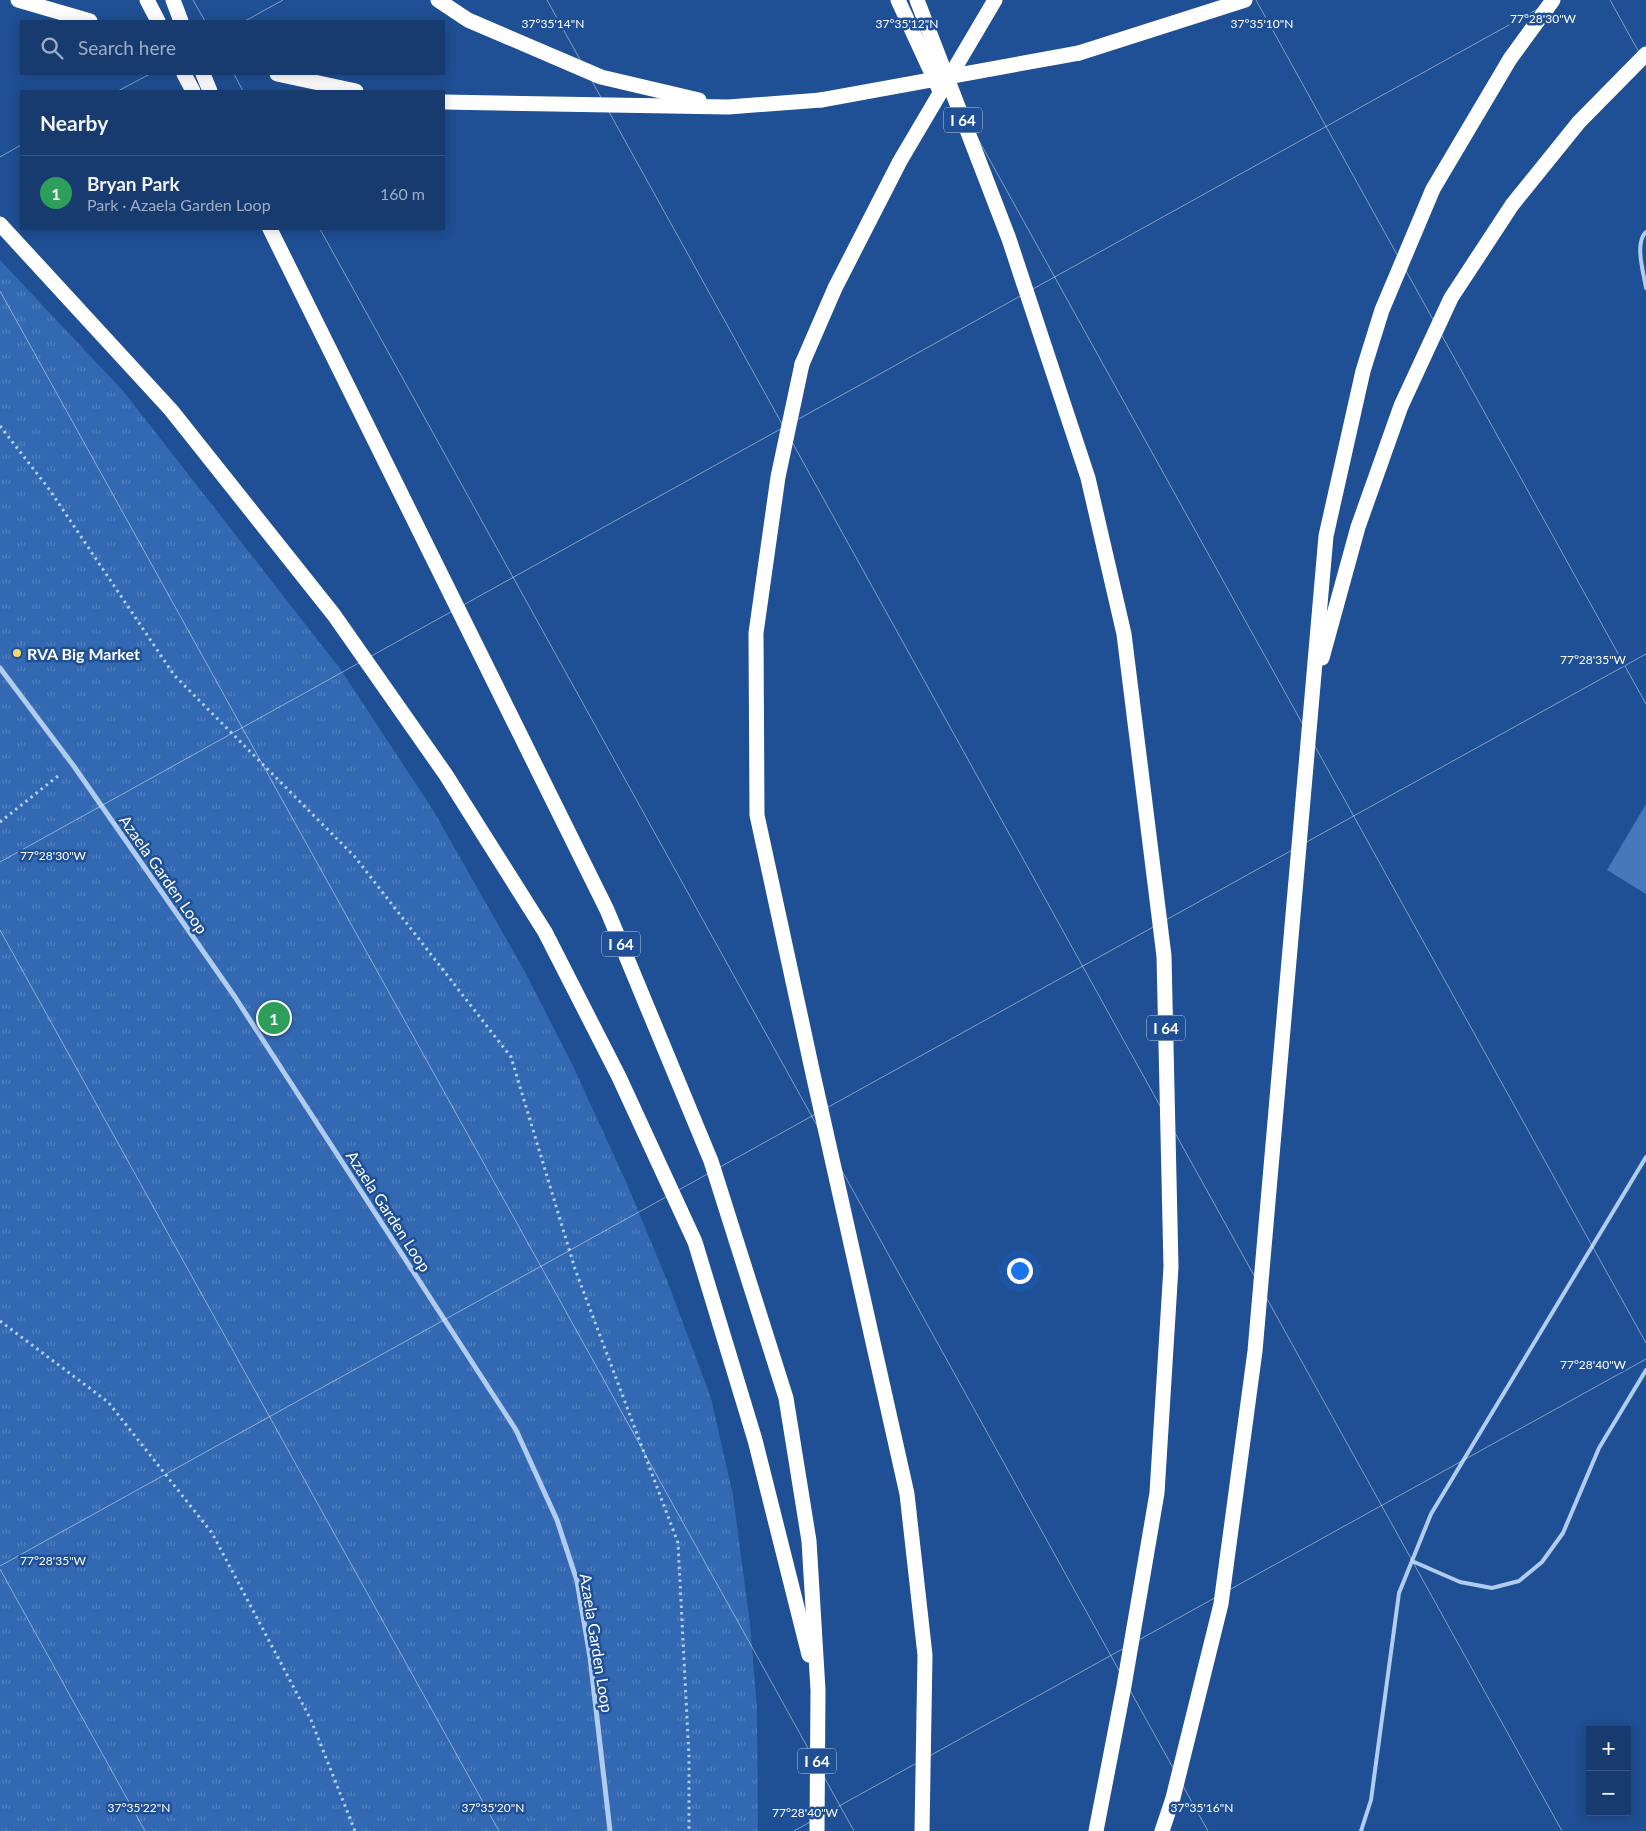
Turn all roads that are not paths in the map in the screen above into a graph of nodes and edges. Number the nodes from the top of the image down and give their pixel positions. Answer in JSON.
{"nodes":[{"id":1,"x":18,"y":0,"type":"edge"},
{"id":2,"x":147,"y":0,"type":"edge"},
{"id":3,"x":173,"y":0,"type":"edge"},
{"id":4,"x":438,"y":0,"type":"edge"},
{"id":5,"x":898,"y":0,"type":"edge"},
{"id":6,"x":917,"y":0,"type":"edge"},
{"id":7,"x":996,"y":0,"type":"edge"},
{"id":8,"x":1245,"y":0,"type":"edge"},
{"id":9,"x":1554,"y":0,"type":"edge"},
{"id":10,"x":87,"y":20,"type":"edge"},
{"id":11,"x":157,"y":20,"type":"edge"},
{"id":12,"x":182,"y":20,"type":"edge"},
{"id":13,"x":1646,"y":54,"type":"edge"},
{"id":14,"x":185,"y":75,"type":"edge"},
{"id":15,"x":203,"y":75,"type":"edge"},
{"id":16,"x":282,"y":75,"type":"edge"},
{"id":17,"x":192,"y":90,"type":"edge"},
{"id":18,"x":210,"y":90,"type":"edge"},
{"id":19,"x":351,"y":90,"type":"edge"},
{"id":20,"x":445,"y":102,"type":"edge"},
{"id":21,"x":728,"y":107,"type":"junction"},
{"id":22,"x":0,"y":224,"type":"edge"},
{"id":23,"x":270,"y":230,"type":"edge"},
{"id":24,"x":1646,"y":232,"type":"edge"},
{"id":25,"x":1009,"y":239,"type":"junction"},
{"id":26,"x":1646,"y":288,"type":"edge"},
{"id":27,"x":0,"y":668,"type":"edge"},
{"id":28,"x":1311,"y":696,"type":"junction"},
{"id":29,"x":1646,"y":1157,"type":"edge"},
{"id":30,"x":1646,"y":1370,"type":"edge"},
{"id":31,"x":1412,"y":1561,"type":"junction"},
{"id":32,"x":818,"y":1690,"type":"junction"},
{"id":33,"x":610,"y":1831,"type":"edge"},
{"id":34,"x":817,"y":1831,"type":"edge"},
{"id":35,"x":922,"y":1831,"type":"edge"},
{"id":36,"x":1096,"y":1831,"type":"edge"},
{"id":37,"x":1162,"y":1831,"type":"edge"},
{"id":38,"x":1361,"y":1831,"type":"edge"}],
"edges":[{"from":1,"to":10,"type":"highway"},
{"from":2,"to":11,"type":"highway"},
{"from":3,"to":12,"type":"highway"},
{"from":4,"to":21,"type":"highway"},
{"from":5,"to":25,"type":"highway"},
{"from":6,"to":25,"type":"highway","number":"I 64"},
{"from":7,"to":35,"type":"highway","bridge":true},
{"from":8,"to":21,"type":"highway","bridge":true},
{"from":9,"to":28,"type":"highway"},
{"from":13,"to":28,"type":"highway"},
{"from":14,"to":17,"type":"highway"},
{"from":15,"to":18,"type":"highway"},
{"from":16,"to":19,"type":"highway"},
{"from":20,"to":21,"type":"highway"},
{"from":22,"to":32,"type":"highway"},
{"from":23,"to":32,"type":"highway","number":"I 64"},
{"from":24,"to":26,"type":"lane"},
{"from":25,"to":36,"type":"highway","number":"I 64"},
{"from":27,"to":33,"type":"street","name":"Azaela Garden Loop"},
{"from":28,"to":37,"type":"highway"},
{"from":29,"to":31,"type":"lane"},
{"from":30,"to":31,"type":"lane"},
{"from":31,"to":38,"type":"lane"},
{"from":32,"to":34,"type":"highway","number":"I 64"}]}
